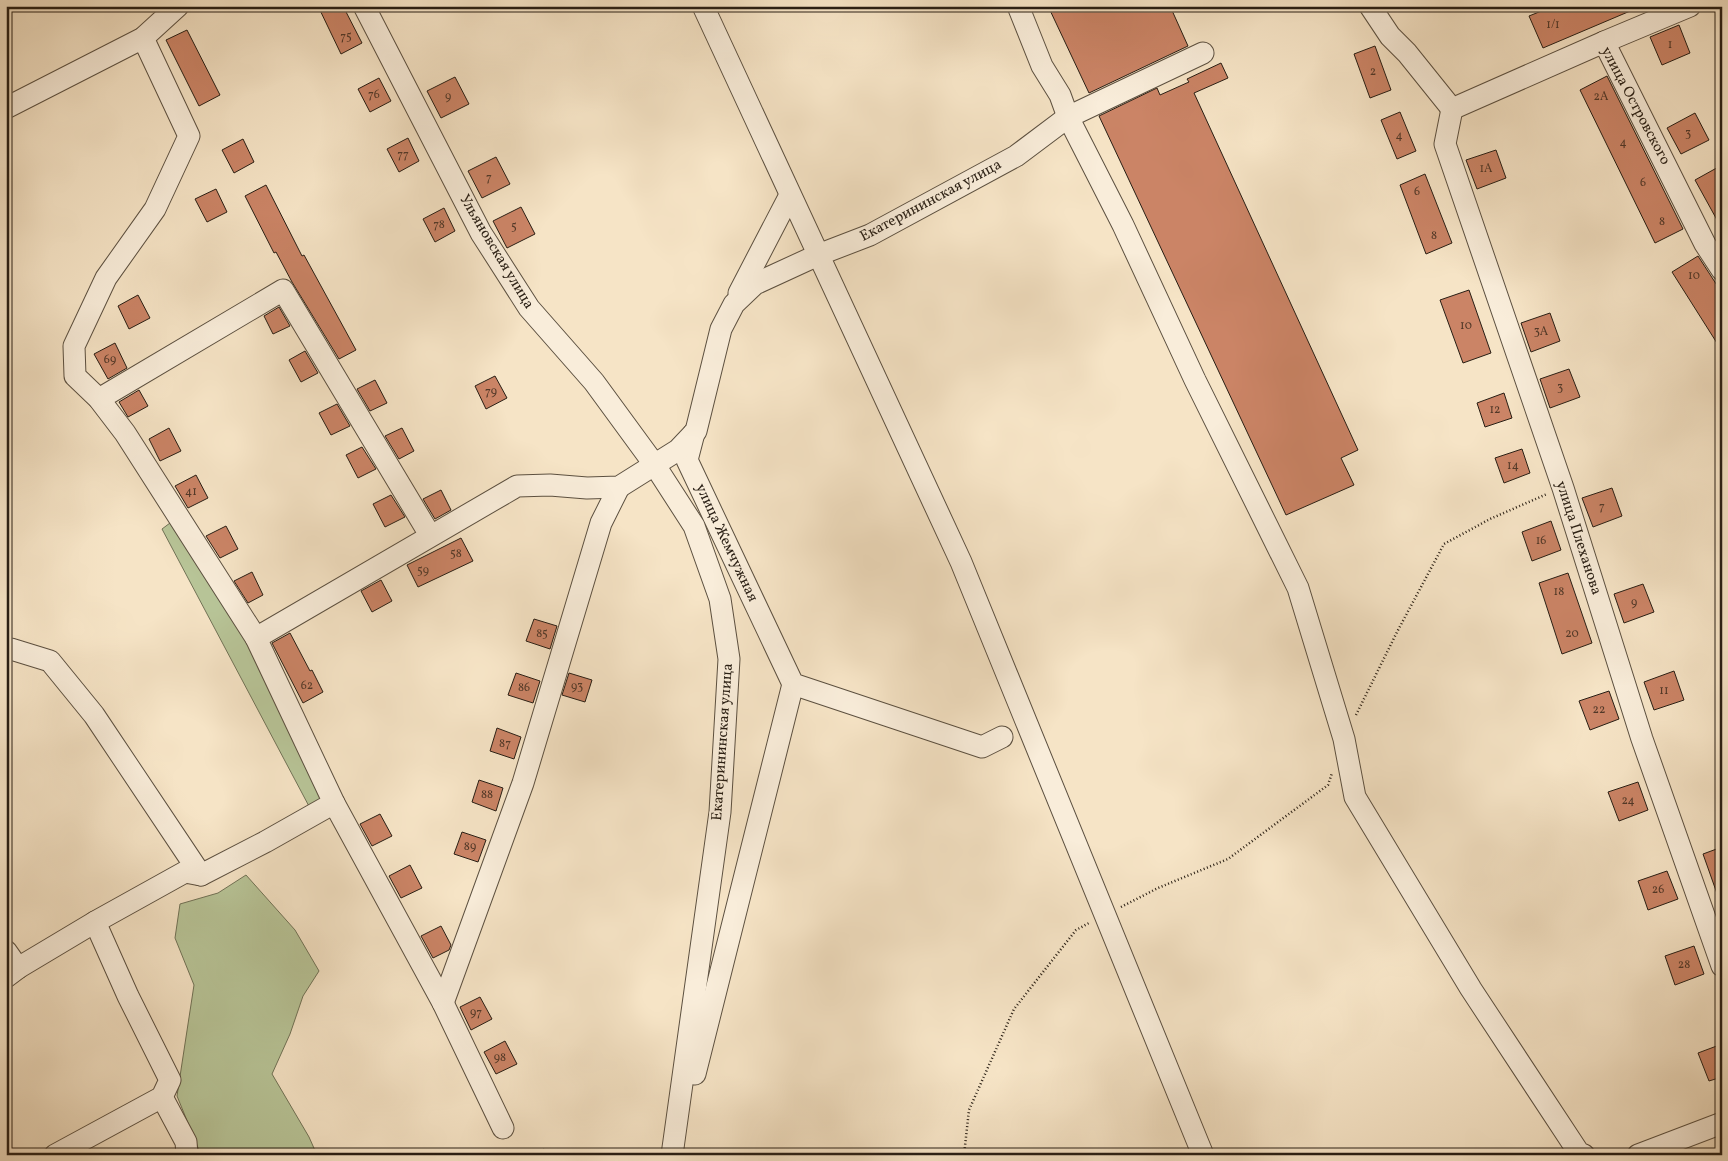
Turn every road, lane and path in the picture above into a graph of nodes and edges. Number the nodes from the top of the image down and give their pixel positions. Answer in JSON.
{"nodes":[{"id":1,"x":178,"y":6,"type":"edge"},
{"id":2,"x":364,"y":6,"type":"edge"},
{"id":3,"x":703,"y":6,"type":"edge"},
{"id":4,"x":1018,"y":6,"type":"edge"},
{"id":5,"x":1370,"y":6,"type":"edge"},
{"id":6,"x":1690,"y":6,"type":"edge"},
{"id":7,"x":143,"y":38,"type":"junction"},
{"id":8,"x":1604,"y":42,"type":"junction"},
{"id":9,"x":1203,"y":53,"type":"dead end"},
{"id":10,"x":6,"y":108,"type":"edge"},
{"id":11,"x":1452,"y":109,"type":"junction"},
{"id":12,"x":1068,"y":117,"type":"junction"},
{"id":13,"x":790,"y":195,"type":"junction"},
{"id":14,"x":818,"y":255,"type":"junction"},
{"id":15,"x":1722,"y":270,"type":"edge"},
{"id":16,"x":721,"y":329,"type":"junction"},
{"id":17,"x":100,"y":399,"type":"junction"},
{"id":18,"x":654,"y":464,"type":"junction"},
{"id":19,"x":619,"y":487,"type":"junction"},
{"id":20,"x":1563,"y":488,"type":"junction"},
{"id":21,"x":694,"y":526,"type":"joint"},
{"id":22,"x":430,"y":535,"type":"junction"},
{"id":23,"x":256,"y":638,"type":"junction"},
{"id":24,"x":6,"y":650,"type":"edge"},
{"id":25,"x":793,"y":684,"type":"junction"},
{"id":26,"x":1002,"y":737,"type":"dead end"},
{"id":27,"x":1344,"y":739,"type":"junction"},
{"id":28,"x":1334,"y":767,"type":"dead end"},
{"id":29,"x":334,"y":803,"type":"junction"},
{"id":30,"x":202,"y":876,"type":"junction"},
{"id":31,"x":1106,"y":915,"type":"junction"},
{"id":32,"x":95,"y":922,"type":"junction"},
{"id":33,"x":6,"y":951,"type":"edge"},
{"id":34,"x":1722,"y":966,"type":"edge"},
{"id":35,"x":12,"y":972,"type":"edge"},
{"id":36,"x":443,"y":1004,"type":"junction"},
{"id":37,"x":162,"y":1097,"type":"junction"},
{"id":38,"x":1722,"y":1123,"type":"edge"},
{"id":39,"x":503,"y":1128,"type":"dead end"},
{"id":40,"x":55,"y":1155,"type":"edge"},
{"id":41,"x":187,"y":1155,"type":"edge"},
{"id":42,"x":523,"y":1155,"type":"edge"},
{"id":43,"x":570,"y":1155,"type":"edge"},
{"id":44,"x":674,"y":1155,"type":"edge"},
{"id":45,"x":964,"y":1155,"type":"edge"},
{"id":46,"x":1203,"y":1155,"type":"edge"},
{"id":47,"x":1584,"y":1155,"type":"edge"},
{"id":48,"x":1638,"y":1155,"type":"edge"}],
"edges":[{"from":1,"to":7,"type":"street"},
{"from":2,"to":18,"type":"street","name":"Ульяновская улица"},
{"from":3,"to":13,"type":"street"},
{"from":4,"to":12,"type":"street"},
{"from":5,"to":11,"type":"street"},
{"from":6,"to":8,"type":"street"},
{"from":7,"to":10,"type":"street"},
{"from":7,"to":17,"type":"street"},
{"from":8,"to":11,"type":"street","name":"улица Островского"},
{"from":8,"to":15,"type":"street","name":"улица Островского"},
{"from":9,"to":12,"type":"street","name":"Екатерининская улица"},
{"from":11,"to":20,"type":"street","name":"улица Плеханова"},
{"from":12,"to":14,"type":"street","name":"Екатерининская улица"},
{"from":12,"to":27,"type":"street"},
{"from":13,"to":14,"type":"street"},
{"from":13,"to":16,"type":"street","name":"улица Жемчужная"},
{"from":14,"to":16,"type":"street","name":"Екатерининская улица"},
{"from":14,"to":31,"type":"street"},
{"from":16,"to":18,"type":"street","name":"Екатерининская улица"},
{"from":16,"to":25,"type":"street","name":"улица Жемчужная"},
{"from":17,"to":22,"type":"street"},
{"from":17,"to":23,"type":"street"},
{"from":18,"to":19,"type":"street","name":"Екатерининская улица"},
{"from":18,"to":21,"type":"street","name":"Ульяновская улица"},
{"from":19,"to":22,"type":"street"},
{"from":19,"to":36,"type":"street"},
{"from":20,"to":27,"type":"path"},
{"from":20,"to":34,"type":"street","name":"улица Плеханова"},
{"from":21,"to":44,"type":"street","name":"Екатерининская улица"},
{"from":22,"to":23,"type":"street"},
{"from":23,"to":29,"type":"street"},
{"from":24,"to":30,"type":"street"},
{"from":25,"to":26,"type":"street"},
{"from":25,"to":44,"type":"street","name":"Екатерининская улица"},
{"from":27,"to":47,"type":"street"},
{"from":28,"to":31,"type":"path"},
{"from":29,"to":30,"type":"street"},
{"from":29,"to":36,"type":"street"},
{"from":30,"to":32,"type":"street"},
{"from":31,"to":45,"type":"path"},
{"from":31,"to":46,"type":"street"},
{"from":32,"to":35,"type":"street"},
{"from":32,"to":37,"type":"street"},
{"from":33,"to":35,"type":"street"},
{"from":36,"to":39,"type":"street"},
{"from":37,"to":40,"type":"street"},
{"from":37,"to":41,"type":"street"},
{"from":38,"to":48,"type":"street"},
{"from":42,"to":43,"type":"path"}]}
